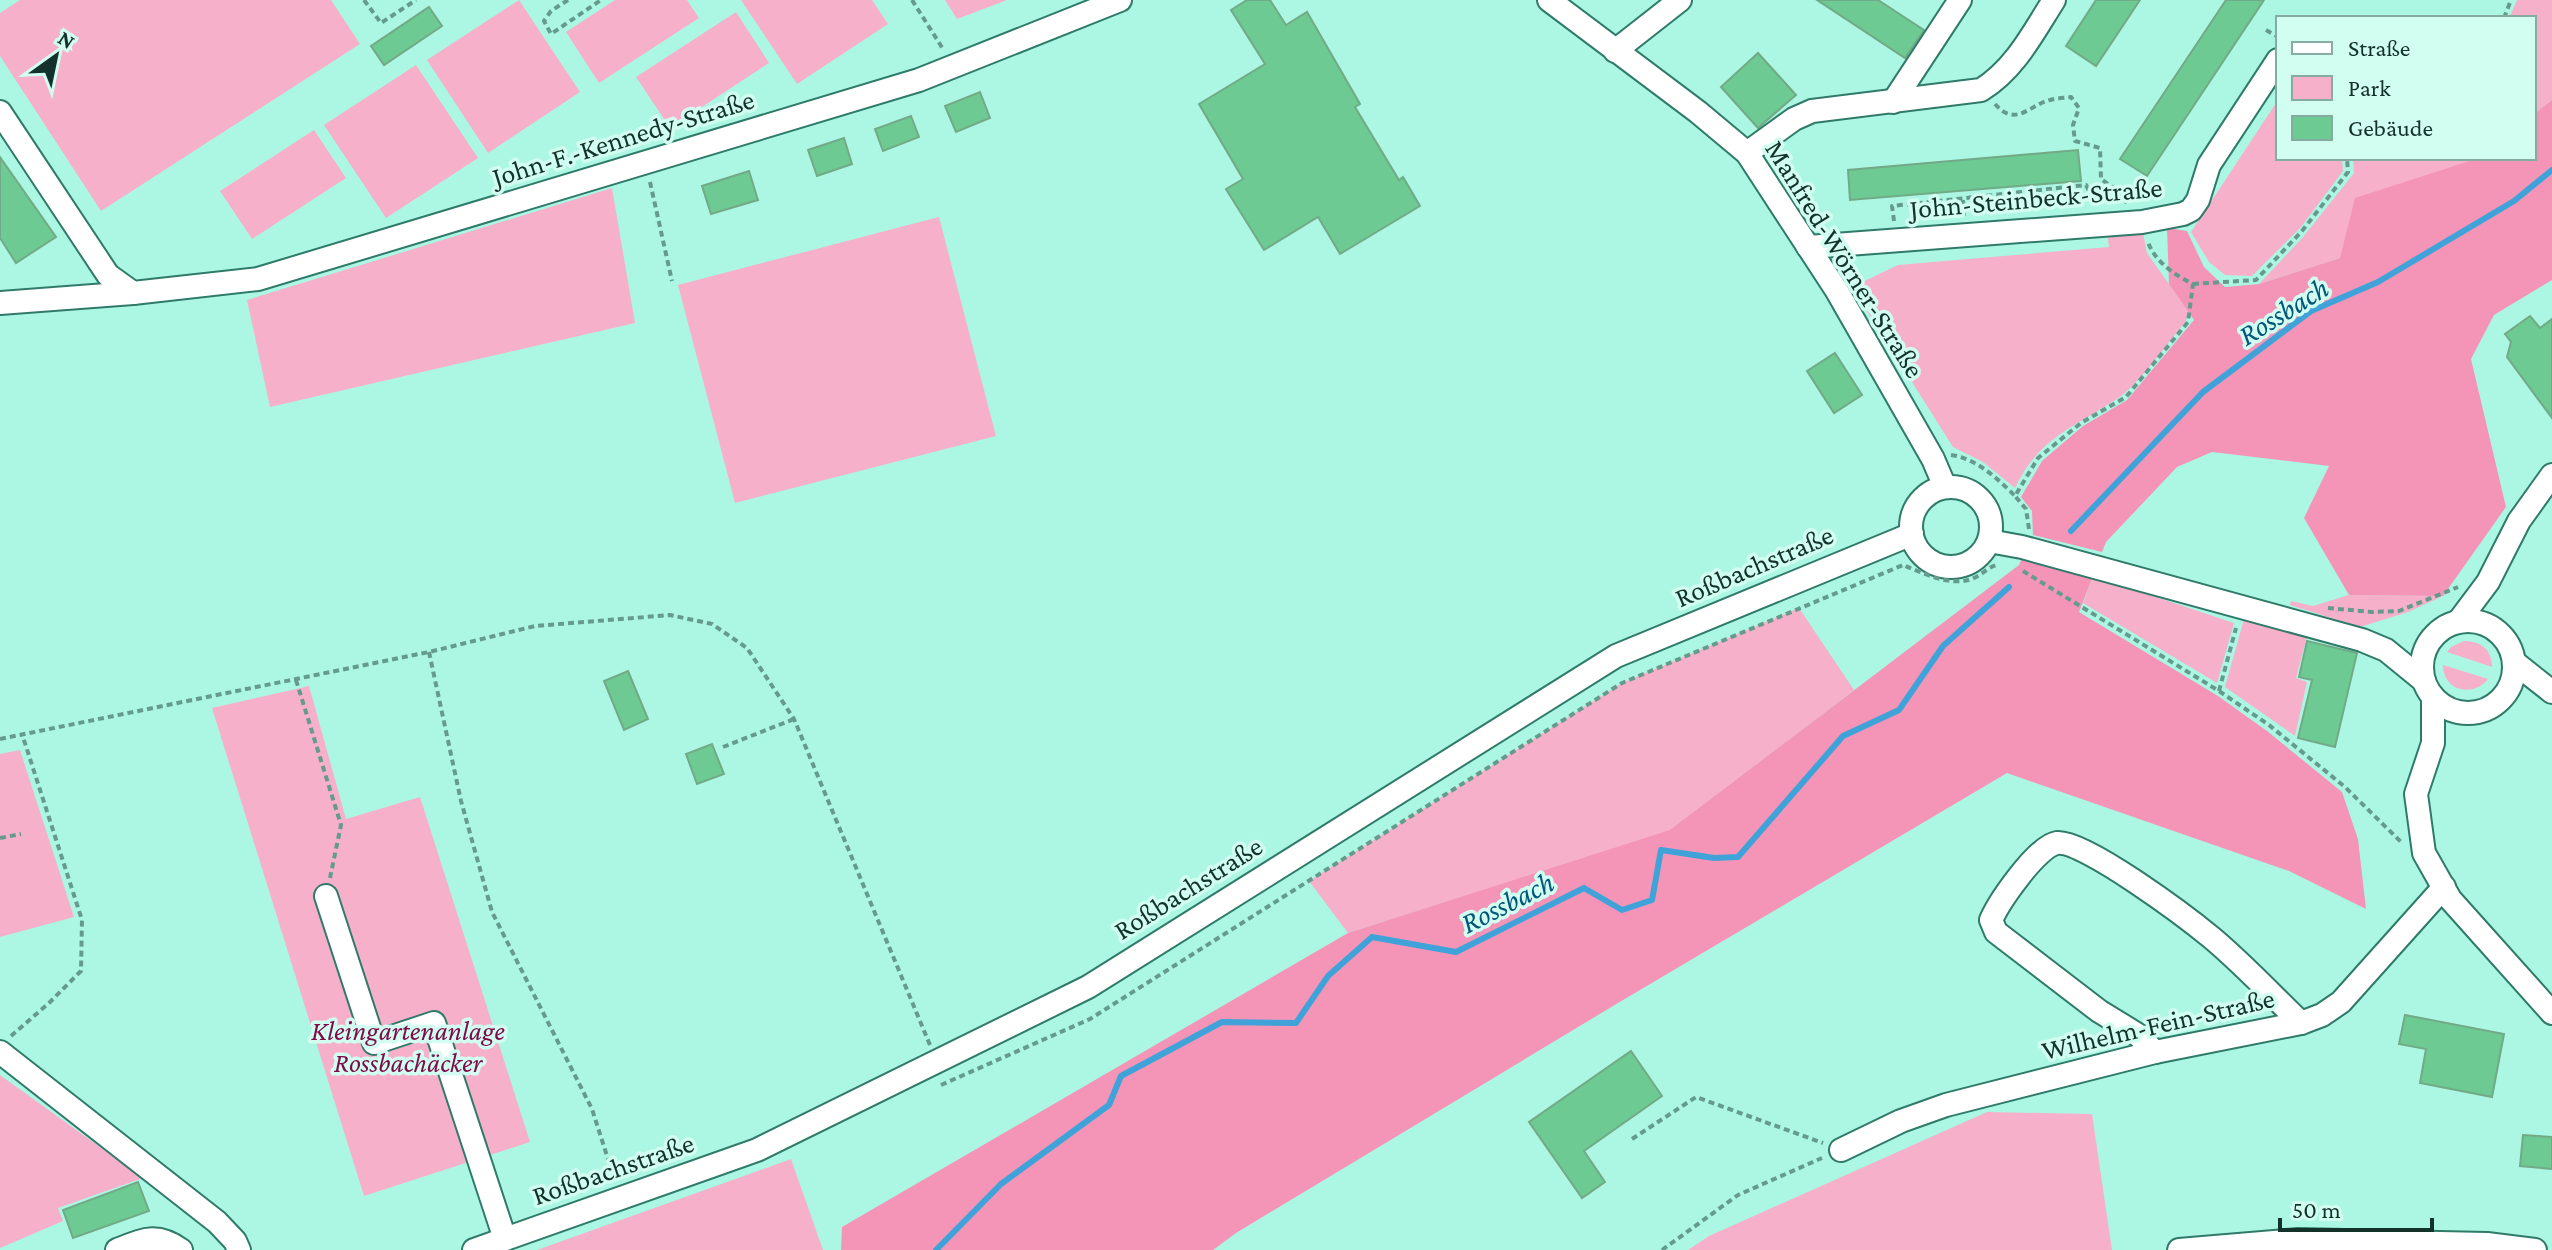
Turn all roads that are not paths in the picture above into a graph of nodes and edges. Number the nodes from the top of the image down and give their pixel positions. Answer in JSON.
{"nodes":[{"id":1,"x":1120,"y":0,"type":"edge"},
{"id":2,"x":1549,"y":0,"type":"edge"},
{"id":3,"x":1680,"y":0,"type":"edge"},
{"id":4,"x":1960,"y":0,"type":"edge"},
{"id":5,"x":2054,"y":0,"type":"edge"},
{"id":6,"x":1615,"y":51,"type":"junction"},
{"id":7,"x":2276,"y":63,"type":"edge"},
{"id":8,"x":1893,"y":102,"type":"junction"},
{"id":9,"x":0,"y":112,"type":"edge"},
{"id":10,"x":1747,"y":153,"type":"junction"},
{"id":11,"x":1808,"y":247,"type":"junction"},
{"id":12,"x":133,"y":293,"type":"junction"},
{"id":13,"x":0,"y":303,"type":"edge"},
{"id":14,"x":2552,"y":475,"type":"edge"},
{"id":15,"x":1945,"y":487,"type":"junction"},
{"id":16,"x":1912,"y":534,"type":"junction"},
{"id":17,"x":1989,"y":541,"type":"junction"},
{"id":18,"x":2490,"y":579,"type":"junction"},
{"id":19,"x":2458,"y":622,"type":"junction"},
{"id":20,"x":2495,"y":630,"type":"junction"},
{"id":21,"x":2428,"y":643,"type":"junction"},
{"id":22,"x":2386,"y":650,"type":"junction"},
{"id":23,"x":2514,"y":662,"type":"junction"},
{"id":24,"x":2428,"y":689,"type":"junction"},
{"id":25,"x":2549,"y":691,"type":"edge"},
{"id":26,"x":2502,"y":698,"type":"junction"},
{"id":27,"x":2468,"y":713,"type":"junction"},
{"id":28,"x":2433,"y":743,"type":"junction"},
{"id":29,"x":2444,"y":887,"type":"junction"},
{"id":30,"x":326,"y":896,"type":"road end"},
{"id":31,"x":2552,"y":1013,"type":"edge"},
{"id":32,"x":2301,"y":1023,"type":"junction"},
{"id":33,"x":5,"y":1045,"type":"edge"},
{"id":34,"x":2155,"y":1052,"type":"junction"},
{"id":35,"x":1841,"y":1150,"type":"road end"},
{"id":36,"x":505,"y":1239,"type":"junction"},
{"id":37,"x":117,"y":1250,"type":"edge"},
{"id":38,"x":181,"y":1250,"type":"edge"},
{"id":39,"x":239,"y":1250,"type":"edge"},
{"id":40,"x":474,"y":1250,"type":"edge"},
{"id":41,"x":2179,"y":1250,"type":"edge"},
{"id":42,"x":2535,"y":1250,"type":"edge"}],
"edges":[{"from":1,"to":12,"type":"street","name":"John-F.-Kennedy-Straße"},
{"from":2,"to":6,"type":"street","name":"Manfred-Wörner-Straße"},
{"from":3,"to":6,"type":"street"},
{"from":4,"to":8,"type":"street"},
{"from":5,"to":8,"type":"street"},
{"from":6,"to":10,"type":"street","name":"Manfred-Wörner-Straße"},
{"from":7,"to":11,"type":"street","name":"John-Steinbeck-Straße"},
{"from":8,"to":10,"type":"street"},
{"from":9,"to":12,"type":"street"},
{"from":10,"to":11,"type":"street","name":"Manfred-Wörner-Straße"},
{"from":11,"to":15,"type":"street","name":"Manfred-Wörner-Straße"},
{"from":12,"to":13,"type":"street","name":"John-F.-Kennedy-Straße"},
{"from":14,"to":18,"type":"street"},
{"from":15,"to":16,"type":"street"},
{"from":15,"to":17,"type":"street"},
{"from":16,"to":17,"type":"street"},
{"from":16,"to":36,"type":"street","name":"Roßbachstraße"},
{"from":17,"to":22,"type":"street"},
{"from":18,"to":19,"type":"street"},
{"from":18,"to":20,"type":"street"},
{"from":19,"to":20,"type":"street"},
{"from":19,"to":21,"type":"street"},
{"from":20,"to":23,"type":"street"},
{"from":21,"to":22,"type":"street"},
{"from":21,"to":24,"type":"street"},
{"from":22,"to":24,"type":"street"},
{"from":23,"to":25,"type":"street"},
{"from":23,"to":26,"type":"street"},
{"from":24,"to":27,"type":"street"},
{"from":24,"to":28,"type":"street"},
{"from":25,"to":26,"type":"street"},
{"from":26,"to":27,"type":"street"},
{"from":27,"to":28,"type":"street"},
{"from":28,"to":29,"type":"street"},
{"from":29,"to":31,"type":"street"},
{"from":29,"to":32,"type":"street","name":"Wilhelm-Fein-Straße"},
{"from":30,"to":36,"type":"street"},
{"from":32,"to":34,"type":"street","name":"Wilhelm-Fein-Straße"},
{"from":32,"to":34,"type":"street"},
{"from":33,"to":39,"type":"street"},
{"from":34,"to":35,"type":"street","name":"Wilhelm-Fein-Straße"},
{"from":36,"to":40,"type":"street","name":"Roßbachstraße"},
{"from":37,"to":38,"type":"street"},
{"from":41,"to":42,"type":"street"}]}
